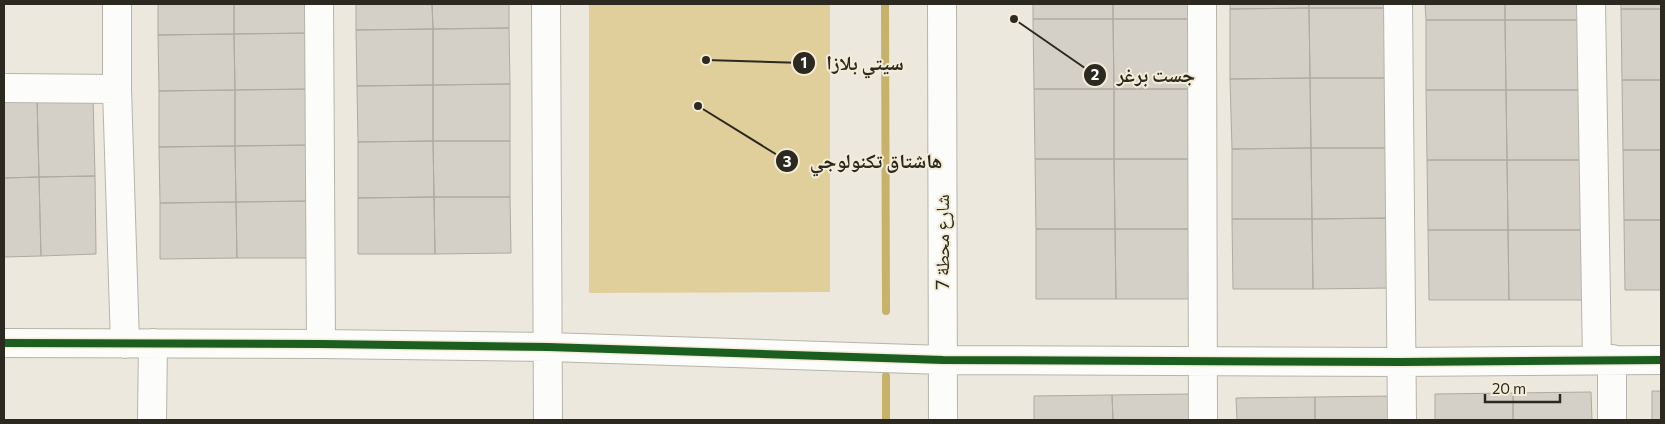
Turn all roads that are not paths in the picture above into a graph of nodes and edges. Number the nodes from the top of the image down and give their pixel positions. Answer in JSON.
{"nodes":[{"id":1,"x":117,"y":4,"type":"edge"},
{"id":2,"x":319,"y":4,"type":"edge"},
{"id":3,"x":546,"y":4,"type":"edge"},
{"id":4,"x":942,"y":4,"type":"edge"},
{"id":5,"x":1202,"y":4,"type":"edge"},
{"id":6,"x":1398,"y":4,"type":"edge"},
{"id":7,"x":1591,"y":4,"type":"edge"},
{"id":8,"x":4,"y":88,"type":"edge"},
{"id":9,"x":117,"y":89,"type":"junction"},
{"id":10,"x":4,"y":343,"type":"edge"},
{"id":11,"x":154,"y":343,"type":"junction"},
{"id":12,"x":125,"y":344,"type":"junction"},
{"id":13,"x":321,"y":344,"type":"junction"},
{"id":14,"x":548,"y":348,"type":"junction"},
{"id":15,"x":1605,"y":359,"type":"junction"},
{"id":16,"x":943,"y":360,"type":"junction"},
{"id":17,"x":1203,"y":360,"type":"junction"},
{"id":18,"x":1661,"y":360,"type":"edge"},
{"id":19,"x":1401,"y":362,"type":"junction"},
{"id":20,"x":152,"y":420,"type":"edge"},
{"id":21,"x":548,"y":420,"type":"edge"},
{"id":22,"x":943,"y":420,"type":"edge"},
{"id":23,"x":1203,"y":420,"type":"edge"},
{"id":24,"x":1402,"y":420,"type":"edge"},
{"id":25,"x":1612,"y":420,"type":"edge"}],
"edges":[{"from":1,"to":9,"type":"street"},
{"from":2,"to":13,"type":"street"},
{"from":3,"to":14,"type":"street"},
{"from":4,"to":16,"type":"street","name":"شارع محطة 7"},
{"from":5,"to":17,"type":"street"},
{"from":6,"to":19,"type":"street"},
{"from":7,"to":15,"type":"street"},
{"from":8,"to":9,"type":"street"},
{"from":9,"to":12,"type":"street"},
{"from":10,"to":12,"type":"street"},
{"from":11,"to":12,"type":"street"},
{"from":11,"to":13,"type":"street"},
{"from":11,"to":20,"type":"street"},
{"from":13,"to":14,"type":"street"},
{"from":14,"to":16,"type":"street"},
{"from":14,"to":21,"type":"street"},
{"from":15,"to":18,"type":"street"},
{"from":15,"to":19,"type":"street"},
{"from":15,"to":25,"type":"street"},
{"from":16,"to":17,"type":"street"},
{"from":16,"to":22,"type":"street","name":"شارع محطة 7"},
{"from":17,"to":19,"type":"street"},
{"from":17,"to":23,"type":"street"},
{"from":19,"to":24,"type":"street"}]}
